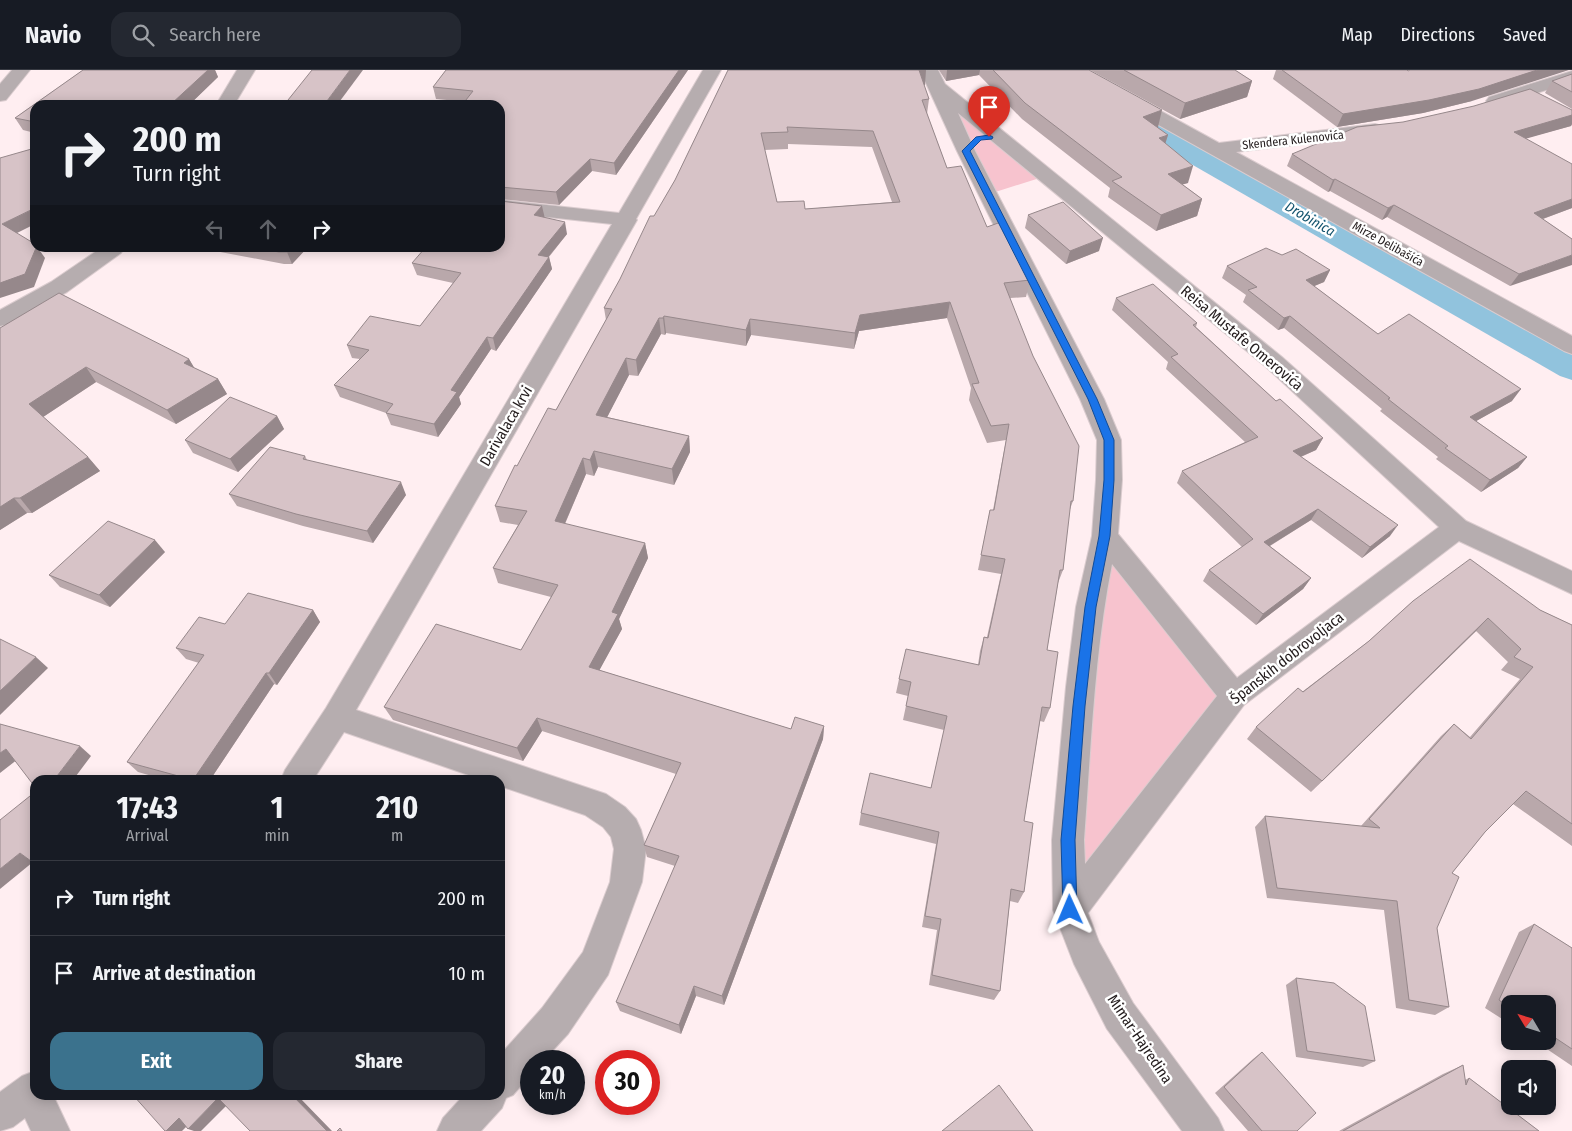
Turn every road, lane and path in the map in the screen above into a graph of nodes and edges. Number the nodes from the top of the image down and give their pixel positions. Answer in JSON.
{"nodes":[{"id":1,"x":21,"y":70,"type":"edge"},
{"id":2,"x":246,"y":70,"type":"edge"},
{"id":3,"x":712,"y":70,"type":"edge"},
{"id":4,"x":1073,"y":70,"type":"edge"},
{"id":5,"x":1572,"y":76,"type":"edge"},
{"id":6,"x":934,"y":79,"type":"edge"},
{"id":7,"x":1524,"y":92,"type":"junction"},
{"id":8,"x":0,"y":96,"type":"edge"},
{"id":9,"x":228,"y":100,"type":"edge"},
{"id":10,"x":1479,"y":105,"type":"edge"},
{"id":11,"x":1548,"y":105,"type":"edge"},
{"id":12,"x":1390,"y":127,"type":"edge"},
{"id":13,"x":1004,"y":140,"type":"junction"},
{"id":14,"x":1216,"y":149,"type":"junction"},
{"id":15,"x":966,"y":151,"type":"junction"},
{"id":16,"x":505,"y":207,"type":"edge"},
{"id":17,"x":626,"y":220,"type":"junction"},
{"id":18,"x":108,"y":252,"type":"edge"},
{"id":19,"x":0,"y":319,"type":"edge"},
{"id":20,"x":1572,"y":346,"type":"edge"},
{"id":21,"x":1456,"y":528,"type":"junction"},
{"id":22,"x":1105,"y":536,"type":"junction"},
{"id":23,"x":1572,"y":582,"type":"edge"},
{"id":24,"x":1234,"y":696,"type":"junction"},
{"id":25,"x":337,"y":717,"type":"junction"},
{"id":26,"x":299,"y":775,"type":"edge"},
{"id":27,"x":1070,"y":910,"type":"junction"},
{"id":28,"x":505,"y":1076,"type":"edge"},
{"id":29,"x":30,"y":1093,"type":"edge"},
{"id":30,"x":37,"y":1100,"type":"edge"},
{"id":31,"x":484,"y":1100,"type":"edge"},
{"id":32,"x":0,"y":1114,"type":"edge"},
{"id":33,"x":52,"y":1131,"type":"edge"},
{"id":34,"x":456,"y":1131,"type":"edge"},
{"id":35,"x":1205,"y":1131,"type":"edge"}],
"edges":[{"from":1,"to":8,"type":"street"},
{"from":2,"to":9,"type":"street"},
{"from":3,"to":17,"type":"street","name":"Darivalaca krvi"},
{"from":4,"to":14,"type":"street","name":"Mirze Delibašića"},
{"from":5,"to":7,"type":"street"},
{"from":6,"to":13,"type":"street","name":"Reisa Mustafe Omerovića"},
{"from":6,"to":15,"type":"street","name":"Mimar-Hajredina"},
{"from":7,"to":10,"type":"street"},
{"from":7,"to":11,"type":"street"},
{"from":12,"to":14,"type":"street","name":"Skendera Kulenovića"},
{"from":13,"to":15,"type":"street"},
{"from":13,"to":21,"type":"street","name":"Reisa Mustafe Omerovića"},
{"from":14,"to":20,"type":"street","name":"Mirze Delibašića"},
{"from":15,"to":22,"type":"street","name":"Mimar-Hajredina"},
{"from":16,"to":17,"type":"street"},
{"from":17,"to":25,"type":"street","name":"Darivalaca krvi"},
{"from":18,"to":19,"type":"street"},
{"from":21,"to":23,"type":"street","name":"Reisa Mustafe Omerovića"},
{"from":21,"to":24,"type":"street","name":"Španskih dobrovoljaca"},
{"from":22,"to":24,"type":"street"},
{"from":22,"to":27,"type":"street","name":"Mimar-Hajredina"},
{"from":24,"to":27,"type":"street","name":"Španskih dobrovoljaca"},
{"from":25,"to":26,"type":"street","name":"Darivalaca krvi"},
{"from":25,"to":28,"type":"street"},
{"from":27,"to":35,"type":"street","name":"Mimar-Hajredina"},
{"from":29,"to":32,"type":"street"},
{"from":30,"to":33,"type":"street"},
{"from":31,"to":34,"type":"street"}]}
